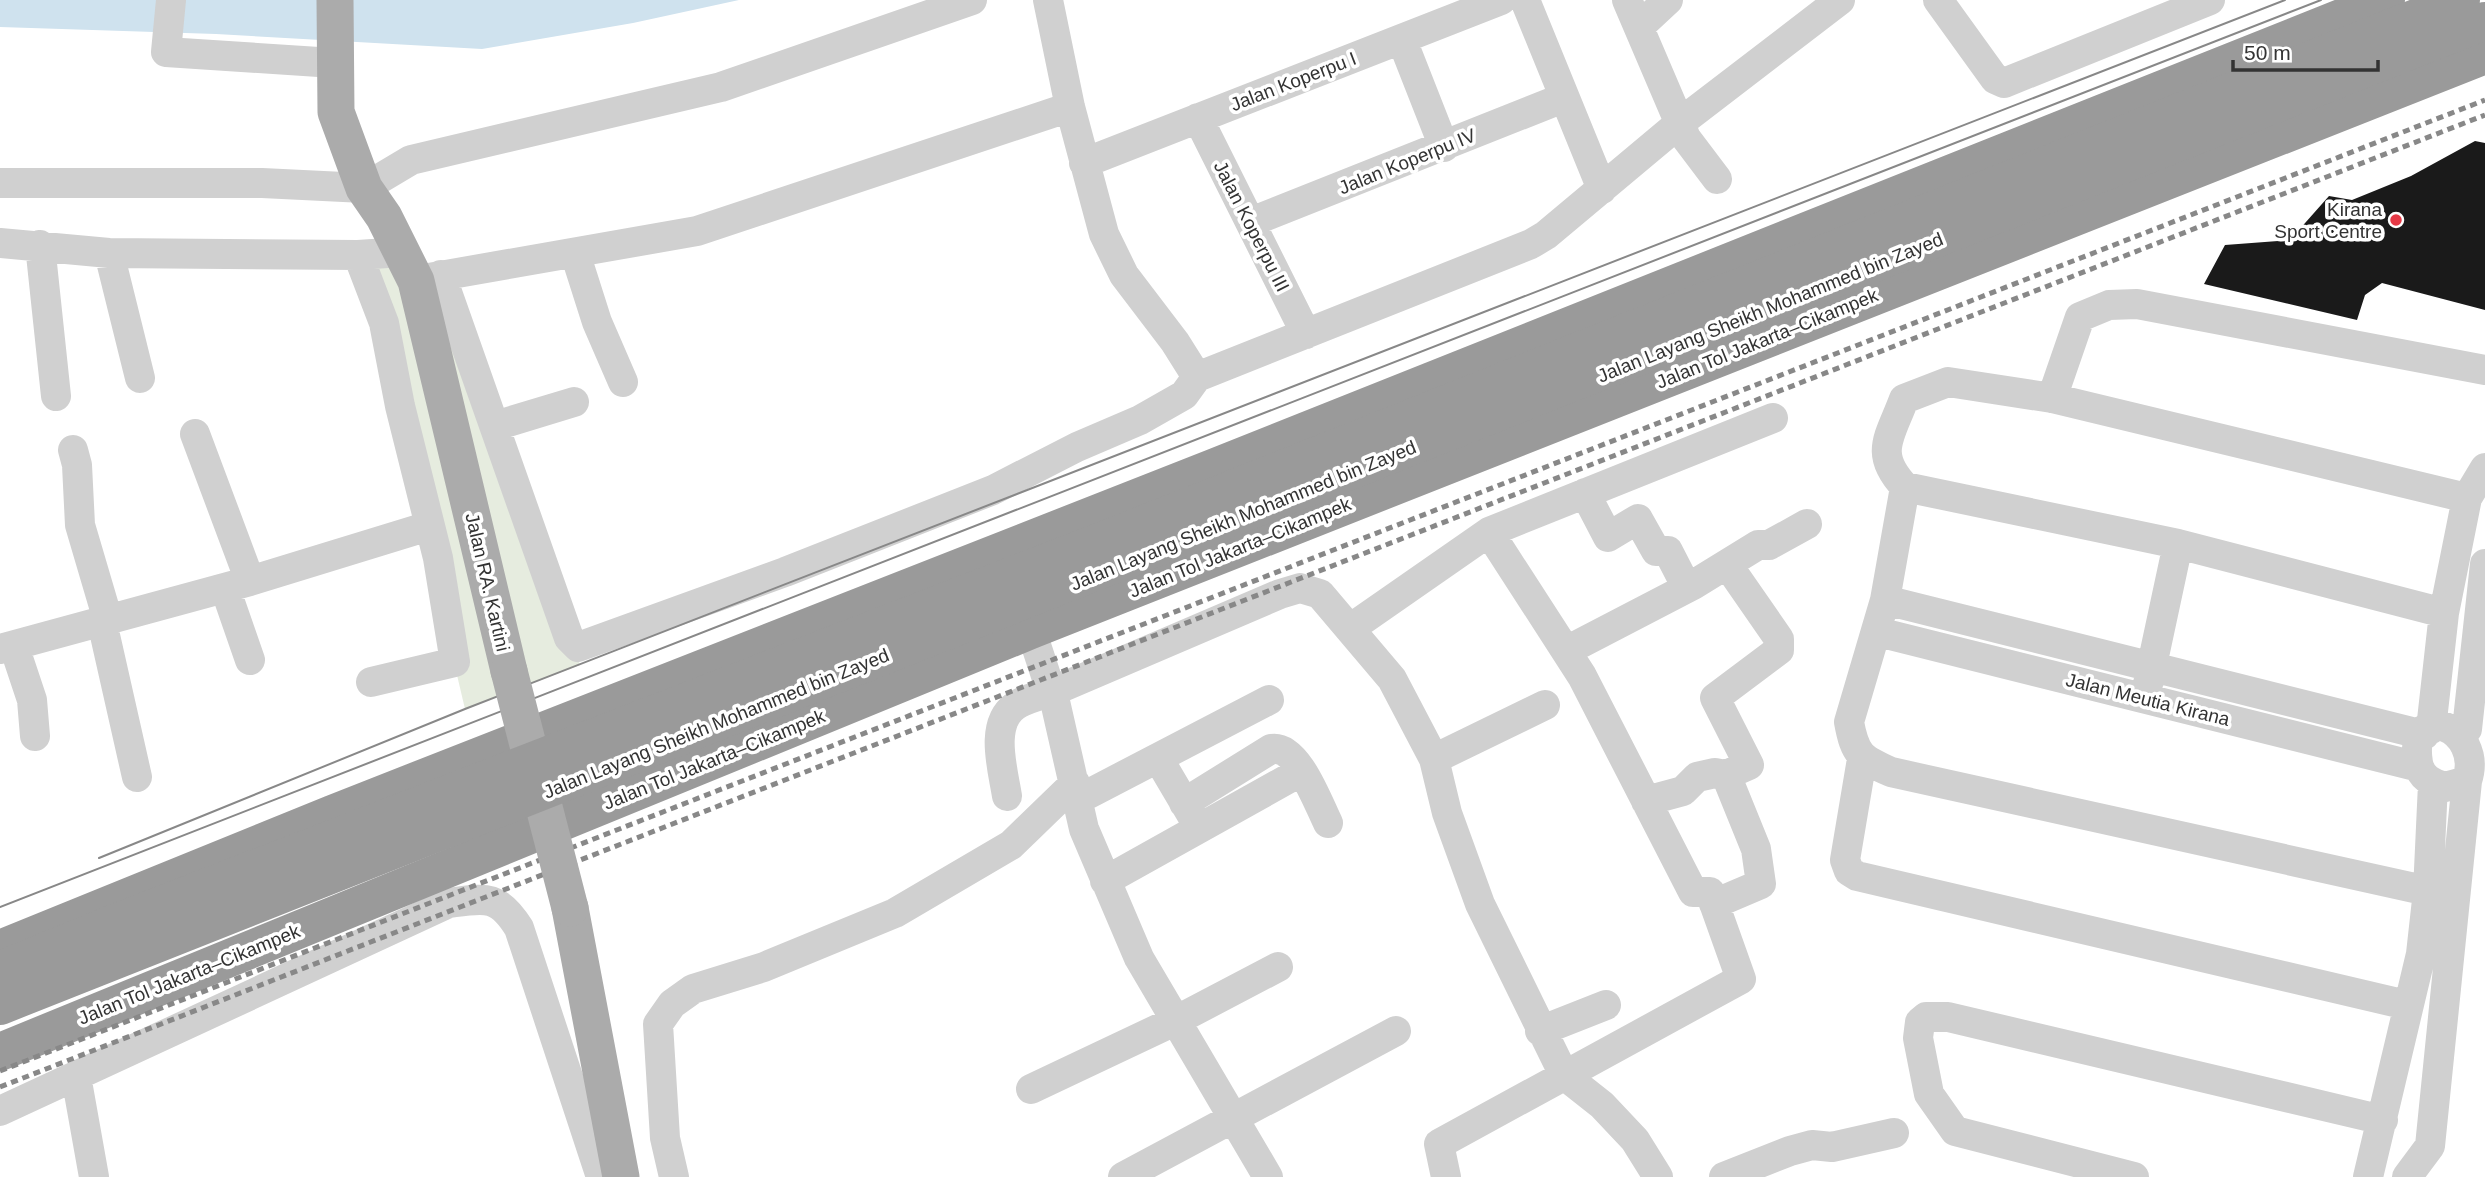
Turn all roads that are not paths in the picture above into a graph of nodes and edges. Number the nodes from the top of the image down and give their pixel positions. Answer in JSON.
{"nodes":[{"id":1,"x":171,"y":0,"type":"edge"},
{"id":2,"x":335,"y":0,"type":"edge"},
{"id":3,"x":972,"y":0,"type":"edge"},
{"id":4,"x":1048,"y":0,"type":"edge"},
{"id":5,"x":1501,"y":0,"type":"edge"},
{"id":6,"x":1525,"y":0,"type":"edge"},
{"id":7,"x":1627,"y":0,"type":"edge"},
{"id":8,"x":1668,"y":0,"type":"edge"},
{"id":9,"x":1840,"y":0,"type":"edge"},
{"id":10,"x":1938,"y":0,"type":"edge"},
{"id":11,"x":2210,"y":0,"type":"edge"},
{"id":12,"x":2386,"y":0,"type":"edge"},
{"id":13,"x":2461,"y":0,"type":"edge"},
{"id":14,"x":2485,"y":21,"type":"edge"},
{"id":15,"x":1639,"y":27,"type":"junction"},
{"id":16,"x":1402,"y":40,"type":"junction"},
{"id":17,"x":2485,"y":55,"type":"edge"},
{"id":18,"x":334,"y":60,"type":"junction"},
{"id":19,"x":1563,"y":98,"type":"junction"},
{"id":20,"x":1070,"y":107,"type":"junction"},
{"id":21,"x":1198,"y":118,"type":"junction"},
{"id":22,"x":1681,"y":122,"type":"junction"},
{"id":23,"x":1444,"y":147,"type":"junction"},
{"id":24,"x":1084,"y":163,"type":"junction"},
{"id":25,"x":1717,"y":179,"type":"dead end"},
{"id":26,"x":0,"y":183,"type":"edge"},
{"id":27,"x":364,"y":188,"type":"junction"},
{"id":28,"x":1602,"y":189,"type":"junction"},
{"id":29,"x":1251,"y":222,"type":"junction"},
{"id":30,"x":0,"y":243,"type":"edge"},
{"id":31,"x":40,"y":245,"type":"junction"},
{"id":32,"x":109,"y":253,"type":"junction"},
{"id":33,"x":575,"y":253,"type":"junction"},
{"id":34,"x":358,"y":255,"type":"junction"},
{"id":35,"x":420,"y":269,"type":"junction"},
{"id":36,"x":1306,"y":334,"type":"junction"},
{"id":37,"x":2485,"y":370,"type":"edge"},
{"id":38,"x":1196,"y":377,"type":"junction"},
{"id":39,"x":140,"y":378,"type":"dead end"},
{"id":40,"x":624,"y":382,"type":"dead end"},
{"id":41,"x":56,"y":396,"type":"dead end"},
{"id":42,"x":2052,"y":398,"type":"junction"},
{"id":43,"x":575,"y":402,"type":"dead end"},
{"id":44,"x":1773,"y":418,"type":"dead end"},
{"id":45,"x":495,"y":426,"type":"junction"},
{"id":46,"x":195,"y":434,"type":"dead end"},
{"id":47,"x":73,"y":450,"type":"dead end"},
{"id":48,"x":2485,"y":468,"type":"edge"},
{"id":49,"x":1905,"y":487,"type":"junction"},
{"id":50,"x":1585,"y":494,"type":"junction"},
{"id":51,"x":2467,"y":498,"type":"junction"},
{"id":52,"x":1807,"y":524,"type":"dead end"},
{"id":53,"x":429,"y":526,"type":"junction"},
{"id":54,"x":1489,"y":532,"type":"junction"},
{"id":55,"x":2178,"y":544,"type":"junction"},
{"id":56,"x":1727,"y":564,"type":"junction"},
{"id":57,"x":2485,"y":564,"type":"edge"},
{"id":58,"x":238,"y":584,"type":"junction"},
{"id":59,"x":1687,"y":588,"type":"junction"},
{"id":60,"x":1885,"y":600,"type":"junction"},
{"id":61,"x":2444,"y":613,"type":"junction"},
{"id":62,"x":105,"y":621,"type":"junction"},
{"id":63,"x":1351,"y":628,"type":"junction"},
{"id":64,"x":1031,"y":629,"type":"junction"},
{"id":65,"x":1878,"y":632,"type":"junction"},
{"id":66,"x":7,"y":647,"type":"edge"},
{"id":67,"x":1566,"y":651,"type":"junction"},
{"id":68,"x":250,"y":660,"type":"dead end"},
{"id":69,"x":2151,"y":666,"type":"junction"},
{"id":70,"x":371,"y":682,"type":"dead end"},
{"id":71,"x":1053,"y":692,"type":"junction"},
{"id":72,"x":2144,"y":698,"type":"junction"},
{"id":73,"x":1269,"y":700,"type":"dead end"},
{"id":74,"x":1545,"y":705,"type":"dead end"},
{"id":75,"x":2428,"y":732,"type":"junction"},
{"id":76,"x":35,"y":736,"type":"dead end"},
{"id":77,"x":1158,"y":758,"type":"junction"},
{"id":78,"x":1862,"y":759,"type":"junction"},
{"id":79,"x":1434,"y":760,"type":"junction"},
{"id":80,"x":2476,"y":760,"type":"edge"},
{"id":81,"x":1302,"y":771,"type":"junction"},
{"id":82,"x":1726,"y":775,"type":"junction"},
{"id":83,"x":2426,"y":775,"type":"junction"},
{"id":84,"x":137,"y":777,"type":"dead end"},
{"id":85,"x":1076,"y":792,"type":"junction"},
{"id":86,"x":1007,"y":796,"type":"dead end"},
{"id":87,"x":1646,"y":801,"type":"junction"},
{"id":88,"x":1184,"y":803,"type":"junction"},
{"id":89,"x":1328,"y":824,"type":"dead end"},
{"id":90,"x":1199,"y":829,"type":"junction"},
{"id":91,"x":1105,"y":881,"type":"junction"},
{"id":92,"x":2428,"y":891,"type":"junction"},
{"id":93,"x":1714,"y":904,"type":"junction"},
{"id":94,"x":0,"y":949,"type":"edge"},
{"id":95,"x":2435,"y":956,"type":"junction"},
{"id":96,"x":1278,"y":967,"type":"dead end"},
{"id":97,"x":0,"y":970,"type":"edge"},
{"id":98,"x":1606,"y":1005,"type":"dead end"},
{"id":99,"x":2407,"y":1005,"type":"junction"},
{"id":100,"x":0,"y":1006,"type":"edge"},
{"id":101,"x":1177,"y":1020,"type":"junction"},
{"id":102,"x":1396,"y":1031,"type":"dead end"},
{"id":103,"x":1540,"y":1031,"type":"junction"},
{"id":104,"x":0,"y":1052,"type":"edge"},
{"id":105,"x":1563,"y":1075,"type":"junction"},
{"id":106,"x":76,"y":1076,"type":"junction"},
{"id":107,"x":1031,"y":1089,"type":"dead end"},
{"id":108,"x":0,"y":1111,"type":"edge"},
{"id":109,"x":1233,"y":1118,"type":"junction"},
{"id":110,"x":2383,"y":1120,"type":"junction"},
{"id":111,"x":1894,"y":1133,"type":"dead end"},
{"id":112,"x":94,"y":1177,"type":"edge"},
{"id":113,"x":601,"y":1177,"type":"edge"},
{"id":114,"x":621,"y":1177,"type":"edge"},
{"id":115,"x":674,"y":1177,"type":"edge"},
{"id":116,"x":1123,"y":1177,"type":"edge"},
{"id":117,"x":1268,"y":1177,"type":"edge"},
{"id":118,"x":1446,"y":1177,"type":"edge"},
{"id":119,"x":1658,"y":1177,"type":"edge"},
{"id":120,"x":1724,"y":1177,"type":"edge"},
{"id":121,"x":2134,"y":1177,"type":"edge"},
{"id":122,"x":2368,"y":1177,"type":"edge"},
{"id":123,"x":2407,"y":1177,"type":"edge"}],
"edges":[{"from":1,"to":18,"type":"street"},
{"from":2,"to":18,"type":"main road","name":"Jalan RA. Kartini"},
{"from":3,"to":27,"type":"street"},
{"from":4,"to":20,"type":"street"},
{"from":5,"to":16,"type":"street","name":"Jalan Koperpu I"},
{"from":6,"to":19,"type":"street"},
{"from":7,"to":15,"type":"street"},
{"from":8,"to":15,"type":"street"},
{"from":9,"to":22,"type":"street"},
{"from":10,"to":11,"type":"street"},
{"from":12,"to":94,"type":"highway"},
{"from":13,"to":97,"type":"highway","name":"Jalan Layang Sheikh Mohammed bin Zayed","bridge":true},
{"from":14,"to":100,"type":"highway","name":"Jalan Layang Sheikh Mohammed bin Zayed","bridge":true},
{"from":15,"to":22,"type":"street"},
{"from":16,"to":21,"type":"street","name":"Jalan Koperpu I"},
{"from":16,"to":23,"type":"street"},
{"from":17,"to":64,"type":"highway","name":"Jalan Tol Jakarta–Cikampek"},
{"from":18,"to":27,"type":"main road","name":"Jalan RA. Kartini"},
{"from":19,"to":23,"type":"street","name":"Jalan Koperpu IV"},
{"from":19,"to":28,"type":"street"},
{"from":20,"to":24,"type":"street"},
{"from":20,"to":33,"type":"street"},
{"from":21,"to":24,"type":"street","name":"Jalan Koperpu I"},
{"from":21,"to":29,"type":"street","name":"Jalan Koperpu III"},
{"from":22,"to":25,"type":"street"},
{"from":22,"to":28,"type":"street"},
{"from":23,"to":29,"type":"street","name":"Jalan Koperpu IV"},
{"from":24,"to":38,"type":"street"},
{"from":26,"to":27,"type":"street"},
{"from":27,"to":35,"type":"main road","name":"Jalan RA. Kartini"},
{"from":28,"to":36,"type":"street"},
{"from":29,"to":36,"type":"street","name":"Jalan Koperpu III"},
{"from":30,"to":31,"type":"street"},
{"from":31,"to":32,"type":"street"},
{"from":31,"to":41,"type":"street"},
{"from":32,"to":34,"type":"street"},
{"from":32,"to":39,"type":"street"},
{"from":33,"to":35,"type":"street"},
{"from":33,"to":40,"type":"street"},
{"from":34,"to":35,"type":"street"},
{"from":34,"to":53,"type":"street"},
{"from":35,"to":45,"type":"street"},
{"from":35,"to":114,"type":"main road","name":"Jalan RA. Kartini","bridge":true},
{"from":36,"to":38,"type":"street"},
{"from":37,"to":42,"type":"street"},
{"from":38,"to":45,"type":"street"},
{"from":42,"to":49,"type":"street"},
{"from":42,"to":51,"type":"street"},
{"from":43,"to":45,"type":"street"},
{"from":44,"to":50,"type":"street"},
{"from":46,"to":58,"type":"street"},
{"from":47,"to":62,"type":"street"},
{"from":48,"to":51,"type":"street"},
{"from":49,"to":55,"type":"street"},
{"from":49,"to":60,"type":"street"},
{"from":50,"to":54,"type":"street"},
{"from":50,"to":59,"type":"street"},
{"from":51,"to":61,"type":"street"},
{"from":52,"to":56,"type":"street"},
{"from":53,"to":58,"type":"street"},
{"from":53,"to":70,"type":"street"},
{"from":54,"to":63,"type":"street"},
{"from":54,"to":67,"type":"street"},
{"from":55,"to":61,"type":"street"},
{"from":55,"to":69,"type":"street"},
{"from":56,"to":59,"type":"street"},
{"from":56,"to":82,"type":"street"},
{"from":57,"to":80,"type":"street"},
{"from":58,"to":62,"type":"street"},
{"from":58,"to":68,"type":"street"},
{"from":59,"to":67,"type":"street"},
{"from":60,"to":65,"type":"street"},
{"from":60,"to":69,"type":"street","name":"Jalan Meutia Kirana"},
{"from":61,"to":75,"type":"street"},
{"from":62,"to":66,"type":"street"},
{"from":62,"to":84,"type":"street"},
{"from":63,"to":71,"type":"street"},
{"from":63,"to":79,"type":"street"},
{"from":64,"to":71,"type":"street"},
{"from":64,"to":104,"type":"highway","name":"Jalan Tol Jakarta–Cikampek"},
{"from":65,"to":72,"type":"street","name":"Jalan Meutia Kirana"},
{"from":65,"to":78,"type":"street"},
{"from":66,"to":76,"type":"street"},
{"from":67,"to":87,"type":"street"},
{"from":69,"to":72,"type":"street"},
{"from":69,"to":75,"type":"street","name":"Jalan Meutia Kirana"},
{"from":71,"to":85,"type":"street"},
{"from":71,"to":86,"type":"street"},
{"from":72,"to":83,"type":"street","name":"Jalan Meutia Kirana"},
{"from":73,"to":77,"type":"street"},
{"from":74,"to":79,"type":"street"},
{"from":75,"to":80,"type":"street","name":"Jalan Meutia Kirana"},
{"from":75,"to":83,"type":"street"},
{"from":77,"to":85,"type":"street"},
{"from":77,"to":88,"type":"street"},
{"from":78,"to":92,"type":"street"},
{"from":78,"to":99,"type":"street"},
{"from":79,"to":103,"type":"street"},
{"from":80,"to":83,"type":"street","name":"Jalan Meutia Kirana"},
{"from":80,"to":95,"type":"street"},
{"from":81,"to":88,"type":"street"},
{"from":81,"to":89,"type":"street"},
{"from":81,"to":90,"type":"street"},
{"from":82,"to":87,"type":"street"},
{"from":82,"to":93,"type":"street"},
{"from":83,"to":92,"type":"street"},
{"from":85,"to":91,"type":"street"},
{"from":85,"to":115,"type":"street"},
{"from":87,"to":93,"type":"street"},
{"from":88,"to":90,"type":"street"},
{"from":90,"to":91,"type":"street"},
{"from":91,"to":101,"type":"street"},
{"from":92,"to":95,"type":"street"},
{"from":93,"to":105,"type":"street"},
{"from":95,"to":99,"type":"street"},
{"from":95,"to":123,"type":"street"},
{"from":96,"to":101,"type":"street"},
{"from":98,"to":103,"type":"street"},
{"from":99,"to":110,"type":"street"},
{"from":101,"to":107,"type":"street"},
{"from":101,"to":109,"type":"street"},
{"from":102,"to":109,"type":"street"},
{"from":103,"to":105,"type":"street"},
{"from":105,"to":118,"type":"street"},
{"from":105,"to":119,"type":"street"},
{"from":106,"to":108,"type":"street"},
{"from":106,"to":112,"type":"street"},
{"from":106,"to":113,"type":"street"},
{"from":109,"to":116,"type":"street"},
{"from":109,"to":117,"type":"street"},
{"from":110,"to":121,"type":"street"},
{"from":110,"to":122,"type":"street"},
{"from":111,"to":120,"type":"street"}]}
